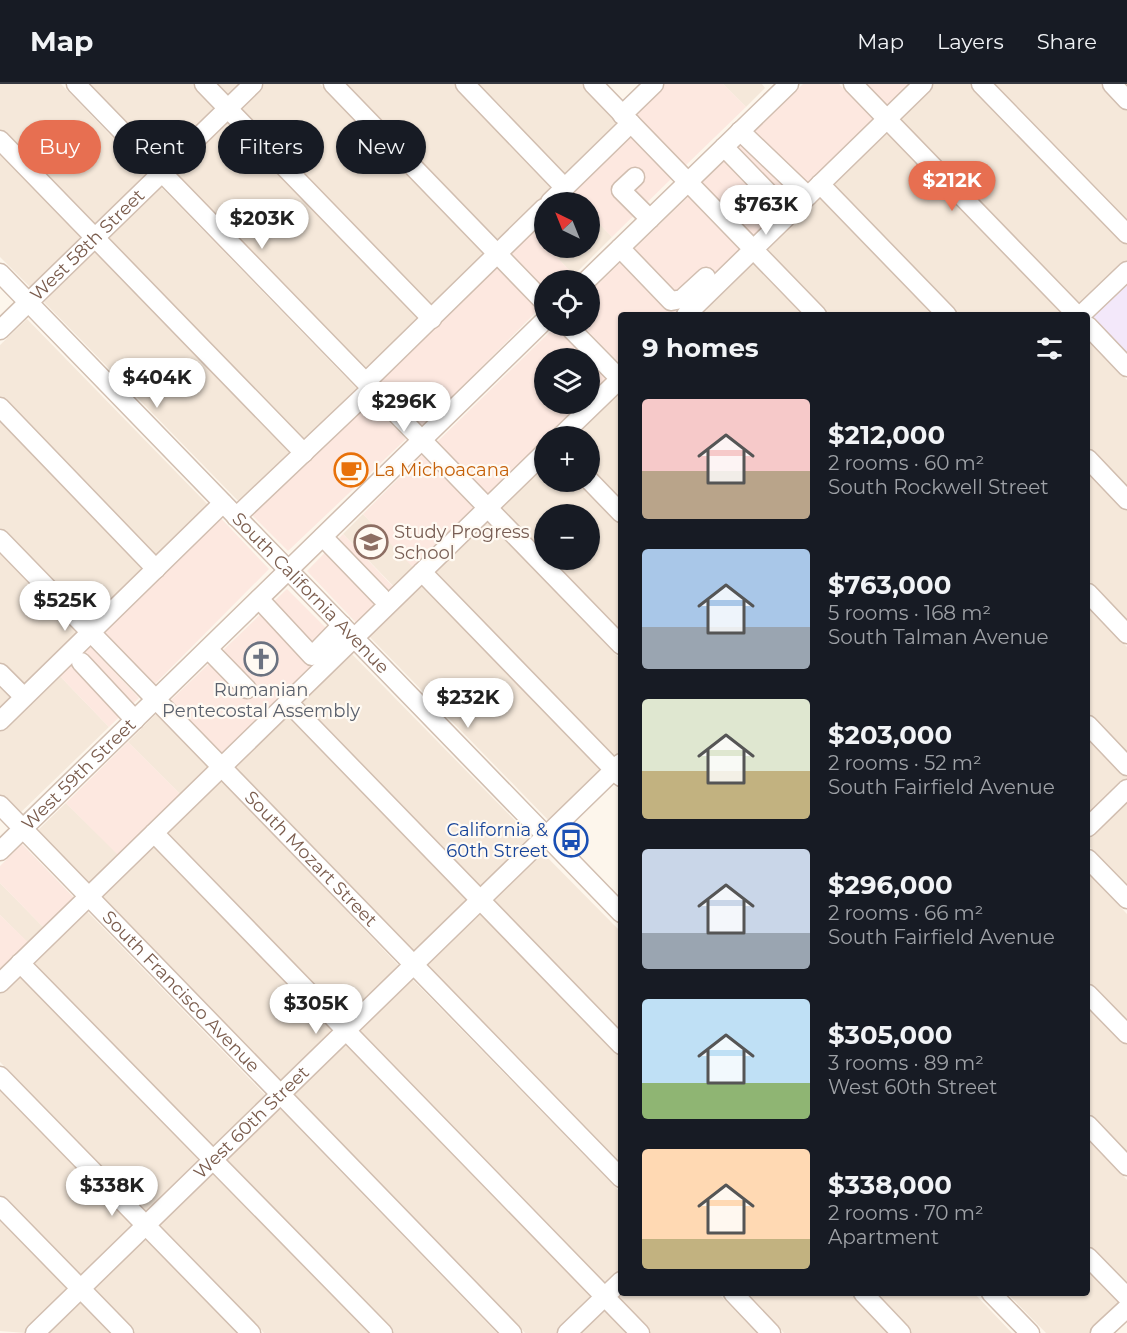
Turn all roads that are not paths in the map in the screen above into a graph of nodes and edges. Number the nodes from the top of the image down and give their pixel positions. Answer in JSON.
{"nodes":[{"id":1,"x":76,"y":84,"type":"edge"},
{"id":2,"x":204,"y":84,"type":"edge"},
{"id":3,"x":253,"y":84,"type":"edge"},
{"id":4,"x":333,"y":84,"type":"edge"},
{"id":5,"x":465,"y":84,"type":"edge"},
{"id":6,"x":593,"y":84,"type":"edge"},
{"id":7,"x":654,"y":84,"type":"edge"},
{"id":8,"x":789,"y":84,"type":"edge"},
{"id":9,"x":853,"y":84,"type":"edge"},
{"id":10,"x":923,"y":84,"type":"edge"},
{"id":11,"x":981,"y":84,"type":"edge"},
{"id":12,"x":1112,"y":84,"type":"edge"},
{"id":13,"x":1127,"y":100,"type":"edge"},
{"id":14,"x":228,"y":108,"type":"junction"},
{"id":15,"x":627,"y":119,"type":"junction"},
{"id":16,"x":887,"y":119,"type":"junction"},
{"id":17,"x":113,"y":122,"type":"edge"},
{"id":18,"x":206,"y":129,"type":"edge"},
{"id":19,"x":740,"y":131,"type":"junction"},
{"id":20,"x":0,"y":140,"type":"edge"},
{"id":21,"x":724,"y":147,"type":"junction"},
{"id":22,"x":160,"y":174,"type":"edge"},
{"id":23,"x":164,"y":174,"type":"edge"},
{"id":24,"x":634,"y":177,"type":"dead end"},
{"id":25,"x":688,"y":182,"type":"junction"},
{"id":26,"x":565,"y":188,"type":"junction"},
{"id":27,"x":814,"y":190,"type":"junction"},
{"id":28,"x":561,"y":192,"type":"edge"},
{"id":29,"x":789,"y":214,"type":"junction"},
{"id":30,"x":534,"y":218,"type":"edge"},
{"id":31,"x":650,"y":219,"type":"junction"},
{"id":32,"x":1127,"y":234,"type":"edge"},
{"id":33,"x":95,"y":238,"type":"junction"},
{"id":34,"x":620,"y":248,"type":"junction"},
{"id":35,"x":753,"y":249,"type":"junction"},
{"id":36,"x":498,"y":254,"type":"junction"},
{"id":37,"x":597,"y":270,"type":"edge"},
{"id":38,"x":1127,"y":271,"type":"edge"},
{"id":39,"x":0,"y":273,"type":"edge"},
{"id":40,"x":706,"y":277,"type":"dead end"},
{"id":41,"x":534,"y":292,"type":"edge"},
{"id":42,"x":28,"y":303,"type":"junction"},
{"id":43,"x":687,"y":310,"type":"edge"},
{"id":44,"x":814,"y":312,"type":"edge"},
{"id":45,"x":944,"y":312,"type":"edge"},
{"id":46,"x":1076,"y":312,"type":"edge"},
{"id":47,"x":1082,"y":312,"type":"edge"},
{"id":48,"x":432,"y":319,"type":"junction"},
{"id":49,"x":1090,"y":328,"type":"edge"},
{"id":50,"x":0,"y":330,"type":"edge"},
{"id":51,"x":534,"y":331,"type":"edge"},
{"id":52,"x":578,"y":336,"type":"edge"},
{"id":53,"x":1127,"y":367,"type":"edge"},
{"id":54,"x":618,"y":376,"type":"edge"},
{"id":55,"x":618,"y":382,"type":"edge"},
{"id":56,"x":369,"y":385,"type":"junction"},
{"id":57,"x":0,"y":407,"type":"edge"},
{"id":58,"x":572,"y":426,"type":"edge"},
{"id":59,"x":422,"y":440,"type":"junction"},
{"id":60,"x":304,"y":453,"type":"junction"},
{"id":61,"x":1090,"y":461,"type":"edge"},
{"id":62,"x":534,"y":463,"type":"edge"},
{"id":63,"x":600,"y":491,"type":"edge"},
{"id":64,"x":1127,"y":500,"type":"edge"},
{"id":65,"x":223,"y":503,"type":"junction"},
{"id":66,"x":488,"y":508,"type":"junction"},
{"id":67,"x":618,"y":510,"type":"edge"},
{"id":68,"x":236,"y":517,"type":"junction"},
{"id":69,"x":323,"y":537,"type":"junction"},
{"id":70,"x":0,"y":539,"type":"edge"},
{"id":71,"x":156,"y":569,"type":"junction"},
{"id":72,"x":288,"y":570,"type":"junction"},
{"id":73,"x":422,"y":572,"type":"junction"},
{"id":74,"x":1090,"y":595,"type":"edge"},
{"id":75,"x":381,"y":597,"type":"dead end"},
{"id":76,"x":259,"y":599,"type":"junction"},
{"id":77,"x":90,"y":632,"type":"junction"},
{"id":78,"x":348,"y":632,"type":"junction"},
{"id":79,"x":1127,"y":634,"type":"edge"},
{"id":80,"x":618,"y":642,"type":"edge"},
{"id":81,"x":208,"y":649,"type":"junction"},
{"id":82,"x":109,"y":652,"type":"junction"},
{"id":83,"x":0,"y":673,"type":"edge"},
{"id":84,"x":247,"y":689,"type":"dead end"},
{"id":85,"x":24,"y":697,"type":"junction"},
{"id":86,"x":156,"y":700,"type":"junction"},
{"id":87,"x":288,"y":702,"type":"junction"},
{"id":88,"x":0,"y":720,"type":"edge"},
{"id":89,"x":135,"y":720,"type":"junction"},
{"id":90,"x":1090,"y":727,"type":"edge"},
{"id":91,"x":1127,"y":766,"type":"edge"},
{"id":92,"x":222,"y":767,"type":"junction"},
{"id":93,"x":618,"y":769,"type":"edge"},
{"id":94,"x":618,"y":771,"type":"edge"},
{"id":95,"x":1127,"y":789,"type":"edge"},
{"id":96,"x":0,"y":806,"type":"edge"},
{"id":97,"x":1090,"y":825,"type":"edge"},
{"id":98,"x":23,"y":829,"type":"junction"},
{"id":99,"x":154,"y":833,"type":"junction"},
{"id":100,"x":546,"y":836,"type":"junction"},
{"id":101,"x":0,"y":851,"type":"edge"},
{"id":102,"x":1090,"y":861,"type":"edge"},
{"id":103,"x":89,"y":897,"type":"junction"},
{"id":104,"x":1127,"y":899,"type":"edge"},
{"id":105,"x":480,"y":900,"type":"junction"},
{"id":106,"x":618,"y":910,"type":"edge"},
{"id":107,"x":20,"y":963,"type":"junction"},
{"id":108,"x":414,"y":965,"type":"junction"},
{"id":109,"x":0,"y":983,"type":"edge"},
{"id":110,"x":1090,"y":996,"type":"edge"},
{"id":111,"x":347,"y":1030,"type":"junction"},
{"id":112,"x":1127,"y":1034,"type":"edge"},
{"id":113,"x":618,"y":1042,"type":"edge"},
{"id":114,"x":0,"y":1076,"type":"edge"},
{"id":115,"x":280,"y":1094,"type":"junction"},
{"id":116,"x":1090,"y":1127,"type":"edge"},
{"id":117,"x":213,"y":1160,"type":"junction"},
{"id":118,"x":1127,"y":1166,"type":"edge"},
{"id":119,"x":618,"y":1175,"type":"edge"},
{"id":120,"x":0,"y":1206,"type":"edge"},
{"id":121,"x":146,"y":1225,"type":"junction"},
{"id":122,"x":1090,"y":1259,"type":"edge"},
{"id":123,"x":618,"y":1284,"type":"edge"},
{"id":124,"x":81,"y":1289,"type":"junction"},
{"id":125,"x":736,"y":1296,"type":"edge"},
{"id":126,"x":866,"y":1296,"type":"edge"},
{"id":127,"x":994,"y":1296,"type":"edge"},
{"id":128,"x":604,"y":1297,"type":"junction"},
{"id":129,"x":1127,"y":1297,"type":"edge"},
{"id":130,"x":1127,"y":1308,"type":"edge"},
{"id":131,"x":35,"y":1333,"type":"edge"},
{"id":132,"x":124,"y":1333,"type":"edge"},
{"id":133,"x":250,"y":1333,"type":"edge"},
{"id":134,"x":383,"y":1333,"type":"edge"},
{"id":135,"x":512,"y":1333,"type":"edge"},
{"id":136,"x":567,"y":1333,"type":"edge"},
{"id":137,"x":640,"y":1333,"type":"edge"},
{"id":138,"x":771,"y":1333,"type":"edge"},
{"id":139,"x":902,"y":1333,"type":"edge"},
{"id":140,"x":1030,"y":1333,"type":"edge"},
{"id":141,"x":1100,"y":1333,"type":"edge"}],
"edges":[{"from":1,"to":17,"type":"street"},
{"from":2,"to":14,"type":"street"},
{"from":3,"to":14,"type":"street","name":"West 58th Street"},
{"from":4,"to":36,"type":"street"},
{"from":5,"to":26,"type":"street"},
{"from":6,"to":15,"type":"street"},
{"from":7,"to":15,"type":"street"},
{"from":8,"to":19,"type":"street"},
{"from":9,"to":16,"type":"street"},
{"from":10,"to":16,"type":"street"},
{"from":11,"to":32,"type":"street"},
{"from":12,"to":13,"type":"street"},
{"from":14,"to":18,"type":"street","name":"West 58th Street"},
{"from":14,"to":48,"type":"street"},
{"from":15,"to":25,"type":"street"},
{"from":15,"to":26,"type":"street"},
{"from":16,"to":27,"type":"street"},
{"from":16,"to":46,"type":"street"},
{"from":19,"to":21,"type":"street"},
{"from":19,"to":27,"type":"street"},
{"from":20,"to":33,"type":"street"},
{"from":21,"to":25,"type":"street"},
{"from":21,"to":29,"type":"street"},
{"from":22,"to":33,"type":"street","name":"West 58th Street"},
{"from":23,"to":56,"type":"street"},
{"from":24,"to":31,"type":"street"},
{"from":25,"to":31,"type":"street"},
{"from":25,"to":35,"type":"street"},
{"from":26,"to":28,"type":"street"},
{"from":27,"to":29,"type":"street"},
{"from":27,"to":45,"type":"street"},
{"from":29,"to":35,"type":"street"},
{"from":30,"to":36,"type":"street"},
{"from":31,"to":34,"type":"street"},
{"from":33,"to":42,"type":"street","name":"West 58th Street"},
{"from":33,"to":60,"type":"street"},
{"from":34,"to":37,"type":"street"},
{"from":34,"to":43,"type":"street"},
{"from":35,"to":43,"type":"street"},
{"from":35,"to":44,"type":"street"},
{"from":36,"to":41,"type":"street"},
{"from":36,"to":48,"type":"street"},
{"from":38,"to":47,"type":"street"},
{"from":39,"to":42,"type":"street","name":"South California Avenue"},
{"from":40,"to":43,"type":"street"},
{"from":42,"to":50,"type":"street","name":"West 58th Street"},
{"from":42,"to":65,"type":"street","name":"South California Avenue"},
{"from":48,"to":56,"type":"street"},
{"from":49,"to":53,"type":"street"},
{"from":51,"to":59,"type":"street","name":"West 59th Street"},
{"from":52,"to":54,"type":"street"},
{"from":55,"to":58,"type":"street"},
{"from":56,"to":59,"type":"street"},
{"from":56,"to":60,"type":"street"},
{"from":57,"to":71,"type":"street"},
{"from":59,"to":66,"type":"street"},
{"from":59,"to":69,"type":"street","name":"West 59th Street"},
{"from":60,"to":68,"type":"street"},
{"from":61,"to":64,"type":"street"},
{"from":62,"to":66,"type":"street"},
{"from":63,"to":67,"type":"street"},
{"from":65,"to":68,"type":"street","name":"South California Avenue"},
{"from":65,"to":71,"type":"street"},
{"from":66,"to":73,"type":"street"},
{"from":66,"to":80,"type":"street"},
{"from":68,"to":72,"type":"street","name":"South California Avenue"},
{"from":69,"to":72,"type":"street","name":"West 59th Street"},
{"from":69,"to":75,"type":"street"},
{"from":70,"to":77,"type":"street","name":"South Mozart Street"},
{"from":71,"to":77,"type":"street"},
{"from":72,"to":76,"type":"street","name":"West 59th Street"},
{"from":72,"to":78,"type":"street","name":"South California Avenue"},
{"from":73,"to":78,"type":"street"},
{"from":73,"to":93,"type":"street"},
{"from":74,"to":79,"type":"street"},
{"from":76,"to":78,"type":"street"},
{"from":76,"to":81,"type":"street","name":"West 59th Street"},
{"from":77,"to":82,"type":"street","name":"South Mozart Street"},
{"from":77,"to":85,"type":"street"},
{"from":78,"to":87,"type":"street"},
{"from":78,"to":100,"type":"street","name":"South California Avenue"},
{"from":81,"to":84,"type":"street"},
{"from":81,"to":86,"type":"street","name":"West 59th Street"},
{"from":82,"to":86,"type":"street","name":"South Mozart Street"},
{"from":82,"to":89,"type":"street"},
{"from":83,"to":85,"type":"street"},
{"from":85,"to":88,"type":"street"},
{"from":86,"to":89,"type":"street","name":"West 59th Street"},
{"from":86,"to":92,"type":"street","name":"South Mozart Street"},
{"from":87,"to":92,"type":"street"},
{"from":87,"to":105,"type":"street"},
{"from":89,"to":98,"type":"street","name":"West 59th Street"},
{"from":90,"to":91,"type":"street"},
{"from":92,"to":99,"type":"street"},
{"from":92,"to":108,"type":"street","name":"South Mozart Street"},
{"from":94,"to":100,"type":"street","name":"West 60th Street"},
{"from":95,"to":97,"type":"street"},
{"from":96,"to":98,"type":"street","name":"South Francisco Avenue"},
{"from":98,"to":101,"type":"street","name":"West 59th Street"},
{"from":98,"to":103,"type":"street","name":"South Francisco Avenue"},
{"from":99,"to":103,"type":"street"},
{"from":99,"to":111,"type":"street"},
{"from":100,"to":105,"type":"street","name":"West 60th Street"},
{"from":100,"to":106,"type":"street","name":"South California Avenue"},
{"from":102,"to":104,"type":"street"},
{"from":103,"to":107,"type":"street"},
{"from":103,"to":115,"type":"street","name":"South Francisco Avenue"},
{"from":105,"to":108,"type":"street","name":"West 60th Street"},
{"from":105,"to":113,"type":"street"},
{"from":107,"to":109,"type":"street"},
{"from":107,"to":117,"type":"street"},
{"from":108,"to":111,"type":"street","name":"West 60th Street"},
{"from":108,"to":119,"type":"street","name":"South Mozart Street"},
{"from":110,"to":112,"type":"street"},
{"from":111,"to":115,"type":"street","name":"West 60th Street"},
{"from":111,"to":128,"type":"street"},
{"from":114,"to":121,"type":"street"},
{"from":115,"to":117,"type":"street","name":"West 60th Street"},
{"from":115,"to":135,"type":"street","name":"South Francisco Avenue"},
{"from":116,"to":118,"type":"street"},
{"from":117,"to":121,"type":"street","name":"West 60th Street"},
{"from":117,"to":134,"type":"street"},
{"from":120,"to":124,"type":"street"},
{"from":121,"to":124,"type":"street","name":"West 60th Street"},
{"from":121,"to":133,"type":"street"},
{"from":122,"to":129,"type":"street"},
{"from":123,"to":128,"type":"street"},
{"from":124,"to":131,"type":"street","name":"West 60th Street"},
{"from":124,"to":132,"type":"street"},
{"from":125,"to":138,"type":"street"},
{"from":126,"to":139,"type":"street"},
{"from":127,"to":140,"type":"street"},
{"from":128,"to":136,"type":"street"},
{"from":128,"to":137,"type":"street"},
{"from":130,"to":141,"type":"street"}]}
